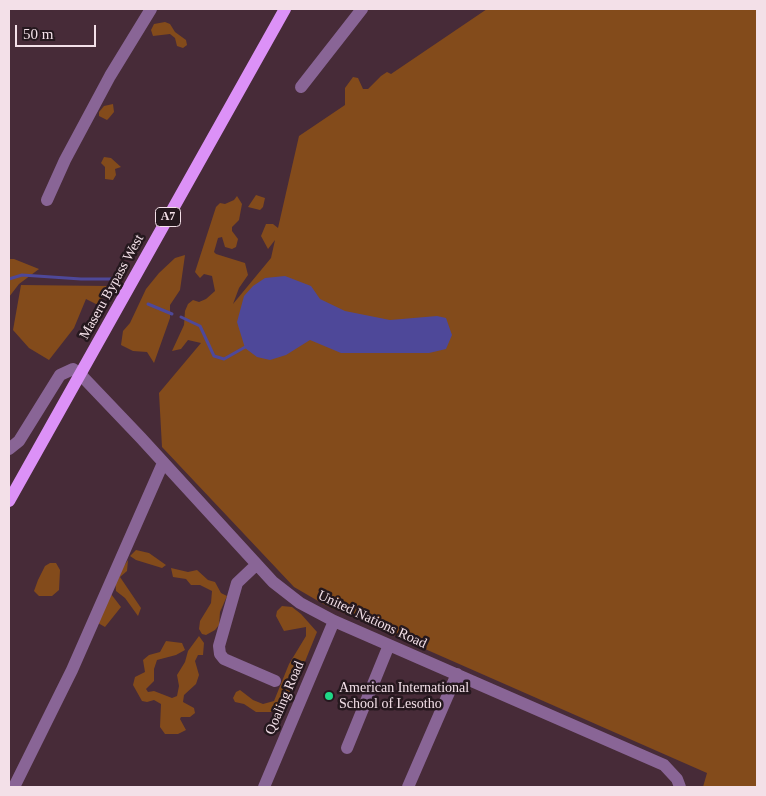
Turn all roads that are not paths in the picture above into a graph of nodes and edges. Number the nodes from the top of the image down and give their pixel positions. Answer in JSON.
{"nodes":[{"id":1,"x":151,"y":9,"type":"edge"},
{"id":2,"x":285,"y":9,"type":"edge"},
{"id":3,"x":362,"y":9,"type":"edge"},
{"id":4,"x":301,"y":87,"type":"dead end"},
{"id":5,"x":47,"y":200,"type":"dead end"},
{"id":6,"x":80,"y":373,"type":"junction"},
{"id":7,"x":9,"y":449,"type":"edge"},
{"id":8,"x":163,"y":463,"type":"junction"},
{"id":9,"x":9,"y":502,"type":"edge"},
{"id":10,"x":256,"y":564,"type":"junction"},
{"id":11,"x":334,"y":621,"type":"junction"},
{"id":12,"x":389,"y":645,"type":"junction"},
{"id":13,"x":457,"y":674,"type":"junction"},
{"id":14,"x":275,"y":681,"type":"dead end"},
{"id":15,"x":347,"y":748,"type":"dead end"},
{"id":16,"x":14,"y":787,"type":"edge"},
{"id":17,"x":264,"y":787,"type":"edge"},
{"id":18,"x":408,"y":787,"type":"edge"},
{"id":19,"x":680,"y":787,"type":"edge"}],
"edges":[{"from":1,"to":5,"type":"street"},
{"from":2,"to":6,"type":"main road","name":"Maseru Bypass West","number":"A7"},
{"from":3,"to":4,"type":"street"},
{"from":6,"to":7,"type":"street"},
{"from":6,"to":8,"type":"street","name":"United Nations Road"},
{"from":6,"to":9,"type":"main road","name":"Maseru Bypass West","number":"A7"},
{"from":8,"to":10,"type":"street","name":"United Nations Road"},
{"from":8,"to":16,"type":"street"},
{"from":10,"to":11,"type":"street","name":"United Nations Road"},
{"from":10,"to":14,"type":"street"},
{"from":11,"to":12,"type":"street","name":"United Nations Road"},
{"from":11,"to":17,"type":"street","name":"Qoaling Road"},
{"from":12,"to":13,"type":"street","name":"United Nations Road"},
{"from":12,"to":15,"type":"street"},
{"from":13,"to":18,"type":"street"},
{"from":13,"to":19,"type":"street","name":"United Nations Road"}]}
